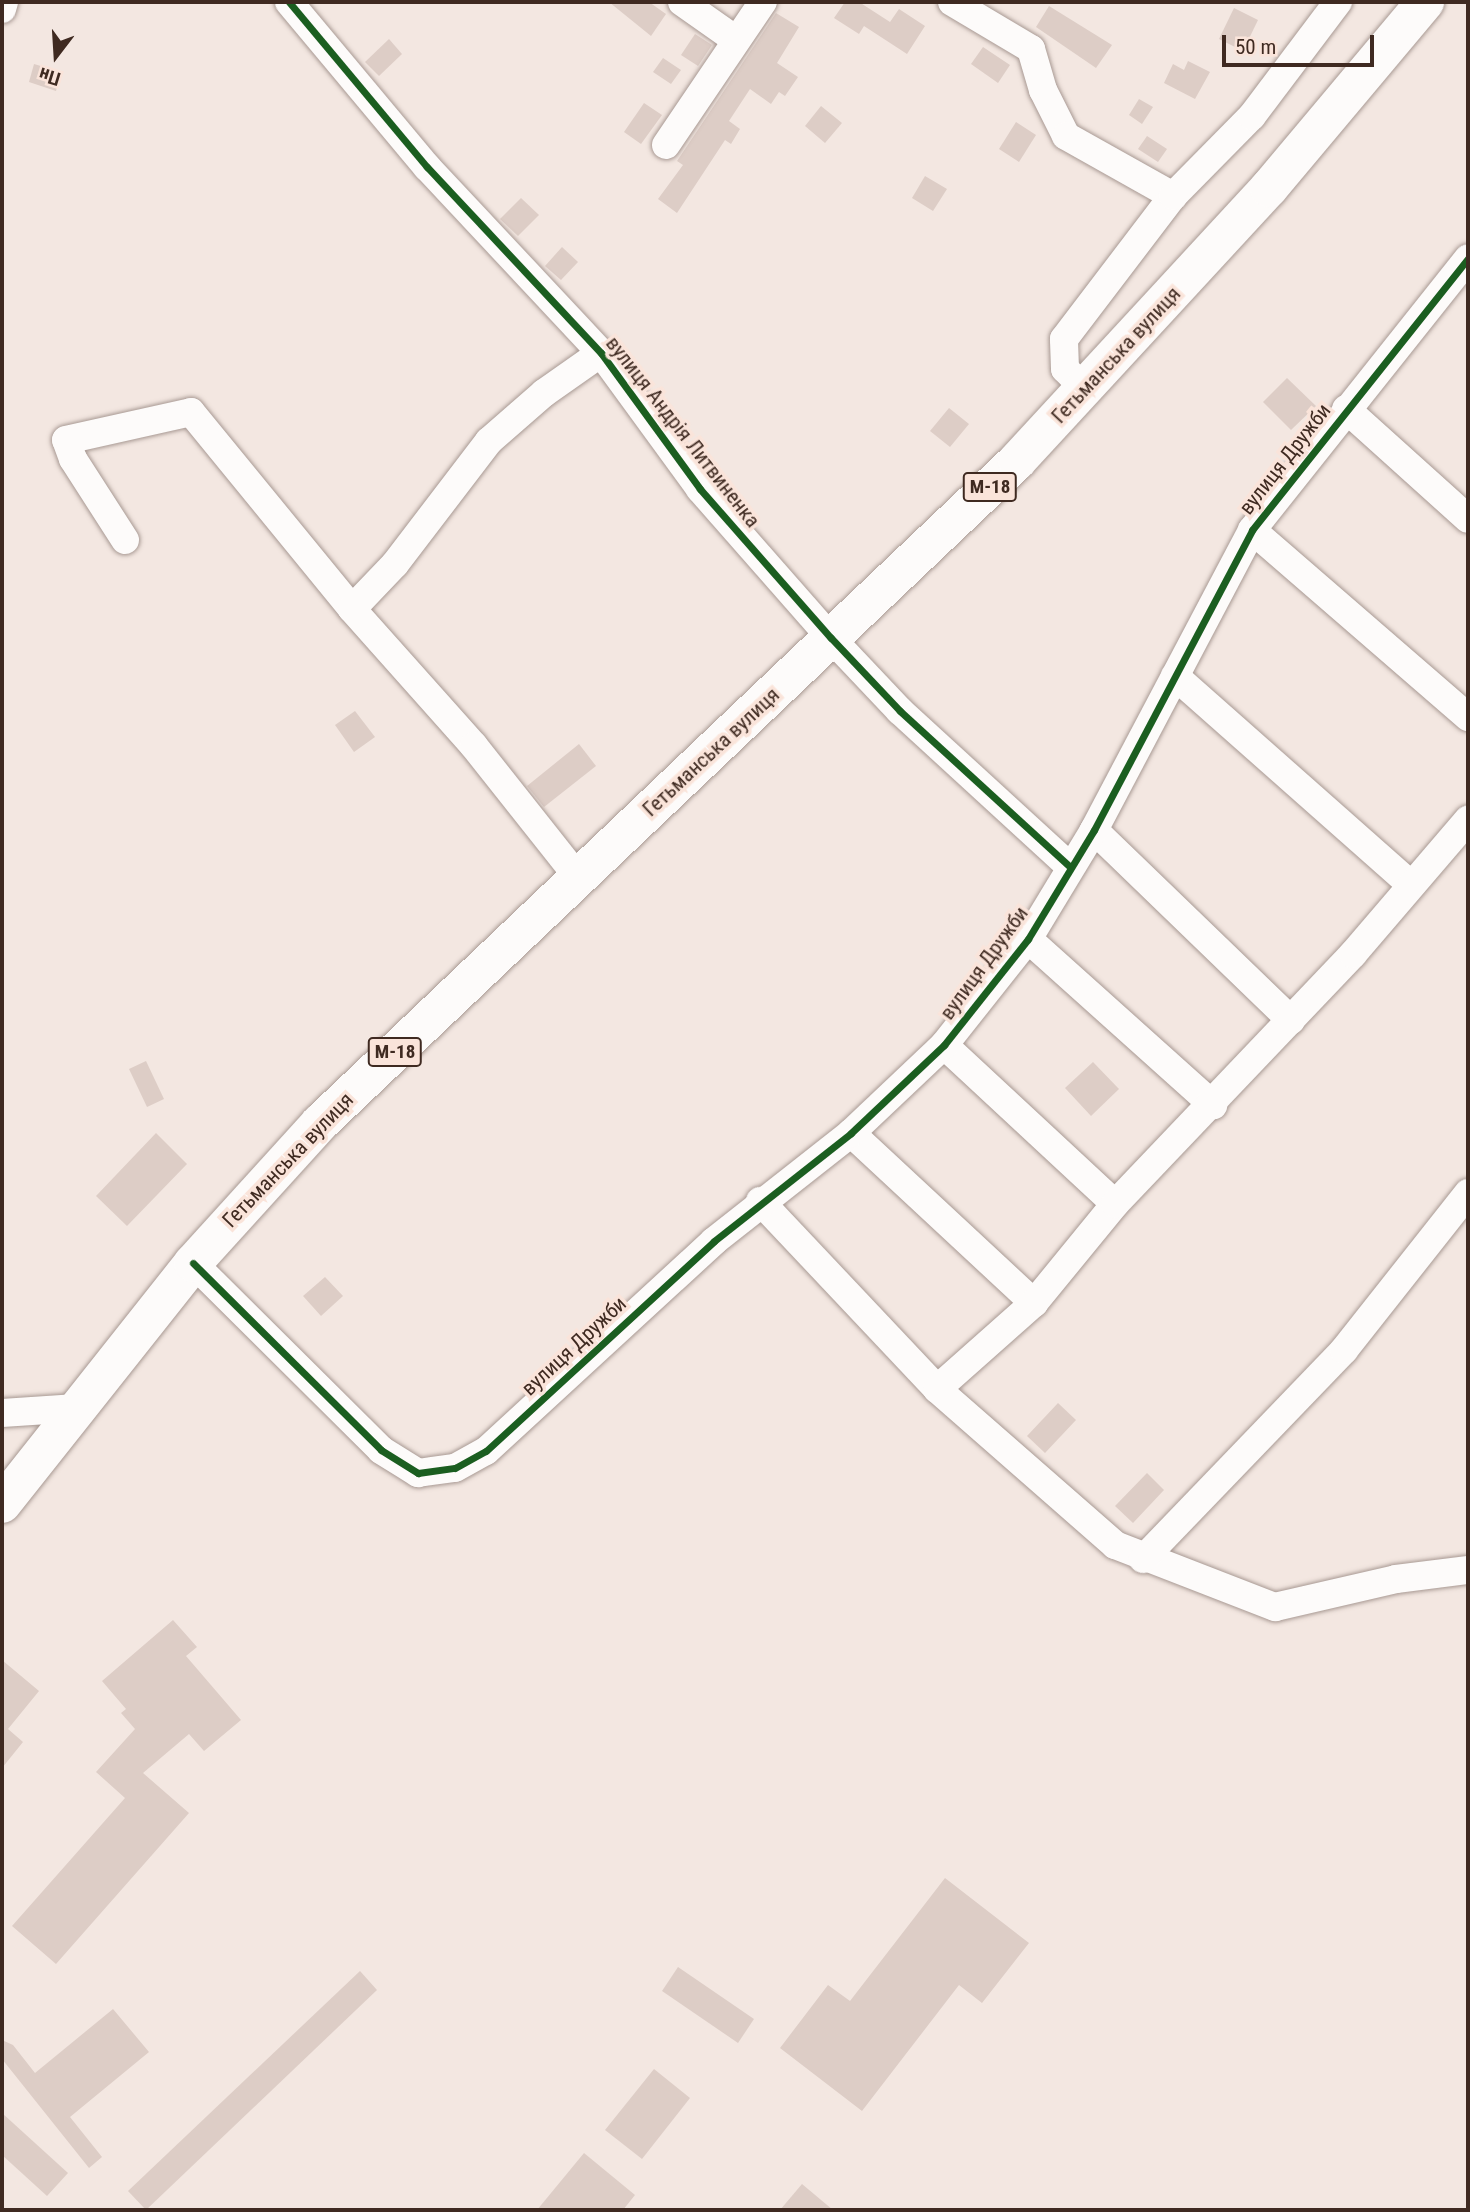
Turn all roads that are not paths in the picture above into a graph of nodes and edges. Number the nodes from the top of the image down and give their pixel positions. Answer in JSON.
{"nodes":[{"id":1,"x":4,"y":2,"type":"edge"},
{"id":2,"x":289,"y":2,"type":"edge"},
{"id":3,"x":682,"y":2,"type":"edge"},
{"id":4,"x":764,"y":2,"type":"edge"},
{"id":5,"x":952,"y":2,"type":"edge"},
{"id":6,"x":1338,"y":2,"type":"edge"},
{"id":7,"x":1424,"y":2,"type":"edge"},
{"id":8,"x":2,"y":9,"type":"edge"},
{"id":9,"x":736,"y":40,"type":"junction"},
{"id":10,"x":666,"y":145,"type":"dead end"},
{"id":11,"x":1173,"y":196,"type":"junction"},
{"id":12,"x":1468,"y":258,"type":"edge"},
{"id":13,"x":601,"y":353,"type":"junction"},
{"id":14,"x":1085,"y":389,"type":"junction"},
{"id":15,"x":1346,"y":409,"type":"junction"},
{"id":16,"x":1468,"y":519,"type":"edge"},
{"id":17,"x":1252,"y":530,"type":"junction"},
{"id":18,"x":125,"y":540,"type":"dead end"},
{"id":19,"x":352,"y":609,"type":"junction"},
{"id":20,"x":831,"y":638,"type":"junction"},
{"id":21,"x":1175,"y":676,"type":"junction"},
{"id":22,"x":1468,"y":717,"type":"edge"},
{"id":23,"x":1468,"y":820,"type":"edge"},
{"id":24,"x":1094,"y":830,"type":"junction"},
{"id":25,"x":1069,"y":866,"type":"junction"},
{"id":26,"x":578,"y":877,"type":"junction"},
{"id":27,"x":1409,"y":883,"type":"junction"},
{"id":28,"x":1028,"y":939,"type":"junction"},
{"id":29,"x":1291,"y":1020,"type":"junction"},
{"id":30,"x":944,"y":1045,"type":"junction"},
{"id":31,"x":1213,"y":1105,"type":"junction"},
{"id":32,"x":851,"y":1133,"type":"junction"},
{"id":33,"x":1468,"y":1193,"type":"edge"},
{"id":34,"x":760,"y":1201,"type":"junction"},
{"id":35,"x":1115,"y":1204,"type":"junction"},
{"id":36,"x":193,"y":1262,"type":"junction"},
{"id":37,"x":1034,"y":1303,"type":"junction"},
{"id":38,"x":937,"y":1389,"type":"junction"},
{"id":39,"x":77,"y":1408,"type":"junction"},
{"id":40,"x":2,"y":1413,"type":"edge"},
{"id":41,"x":2,"y":1504,"type":"edge"},
{"id":42,"x":1143,"y":1559,"type":"junction"},
{"id":43,"x":1468,"y":1570,"type":"edge"}],
"edges":[{"from":1,"to":8,"type":"street"},
{"from":2,"to":13,"type":"street","name":"вулиця Андрія Литвиненка"},
{"from":3,"to":9,"type":"street"},
{"from":4,"to":9,"type":"street"},
{"from":5,"to":11,"type":"street"},
{"from":6,"to":11,"type":"street"},
{"from":7,"to":14,"type":"highway","name":"Гетьманська вулиця","number":"М-18"},
{"from":9,"to":10,"type":"street"},
{"from":11,"to":14,"type":"street"},
{"from":12,"to":15,"type":"street","name":"вулиця Дружби"},
{"from":13,"to":19,"type":"street","name":"вулиця Андрія Литвиненка"},
{"from":13,"to":20,"type":"street","name":"вулиця Андрія Литвиненка"},
{"from":14,"to":20,"type":"highway","name":"Гетьманська вулиця","number":"М-18"},
{"from":15,"to":16,"type":"street","name":"вулиця Дружби"},
{"from":15,"to":17,"type":"street","name":"вулиця Дружби"},
{"from":17,"to":21,"type":"street","name":"вулиця Дружби"},
{"from":17,"to":22,"type":"street","name":"вулиця Дружби"},
{"from":18,"to":19,"type":"street"},
{"from":19,"to":26,"type":"street"},
{"from":20,"to":25,"type":"street","name":"вулиця Андрія Литвиненка"},
{"from":20,"to":26,"type":"highway","name":"Гетьманська вулиця","number":"М-18"},
{"from":21,"to":24,"type":"street","name":"вулиця Дружби"},
{"from":21,"to":27,"type":"street"},
{"from":23,"to":27,"type":"street"},
{"from":24,"to":25,"type":"street","name":"вулиця Дружби"},
{"from":24,"to":29,"type":"street"},
{"from":25,"to":28,"type":"street","name":"вулиця Дружби"},
{"from":26,"to":36,"type":"highway","name":"Гетьманська вулиця","number":"М-18"},
{"from":27,"to":29,"type":"street"},
{"from":28,"to":30,"type":"street","name":"вулиця Дружби"},
{"from":28,"to":31,"type":"street","name":"вулиця Дружби"},
{"from":29,"to":31,"type":"street"},
{"from":30,"to":32,"type":"street","name":"вулиця Дружби"},
{"from":30,"to":35,"type":"street","name":"вулиця Дружби"},
{"from":31,"to":35,"type":"street"},
{"from":32,"to":34,"type":"street","name":"вулиця Дружби"},
{"from":32,"to":37,"type":"street"},
{"from":33,"to":42,"type":"street"},
{"from":34,"to":36,"type":"street","name":"вулиця Дружби"},
{"from":34,"to":38,"type":"street"},
{"from":35,"to":37,"type":"street"},
{"from":36,"to":39,"type":"highway","name":"Гетьманська вулиця","number":"М-18"},
{"from":37,"to":38,"type":"street"},
{"from":38,"to":42,"type":"street"},
{"from":39,"to":40,"type":"street"},
{"from":39,"to":41,"type":"highway","name":"Гетьманська вулиця","number":"М-18"},
{"from":42,"to":43,"type":"street"}]}
